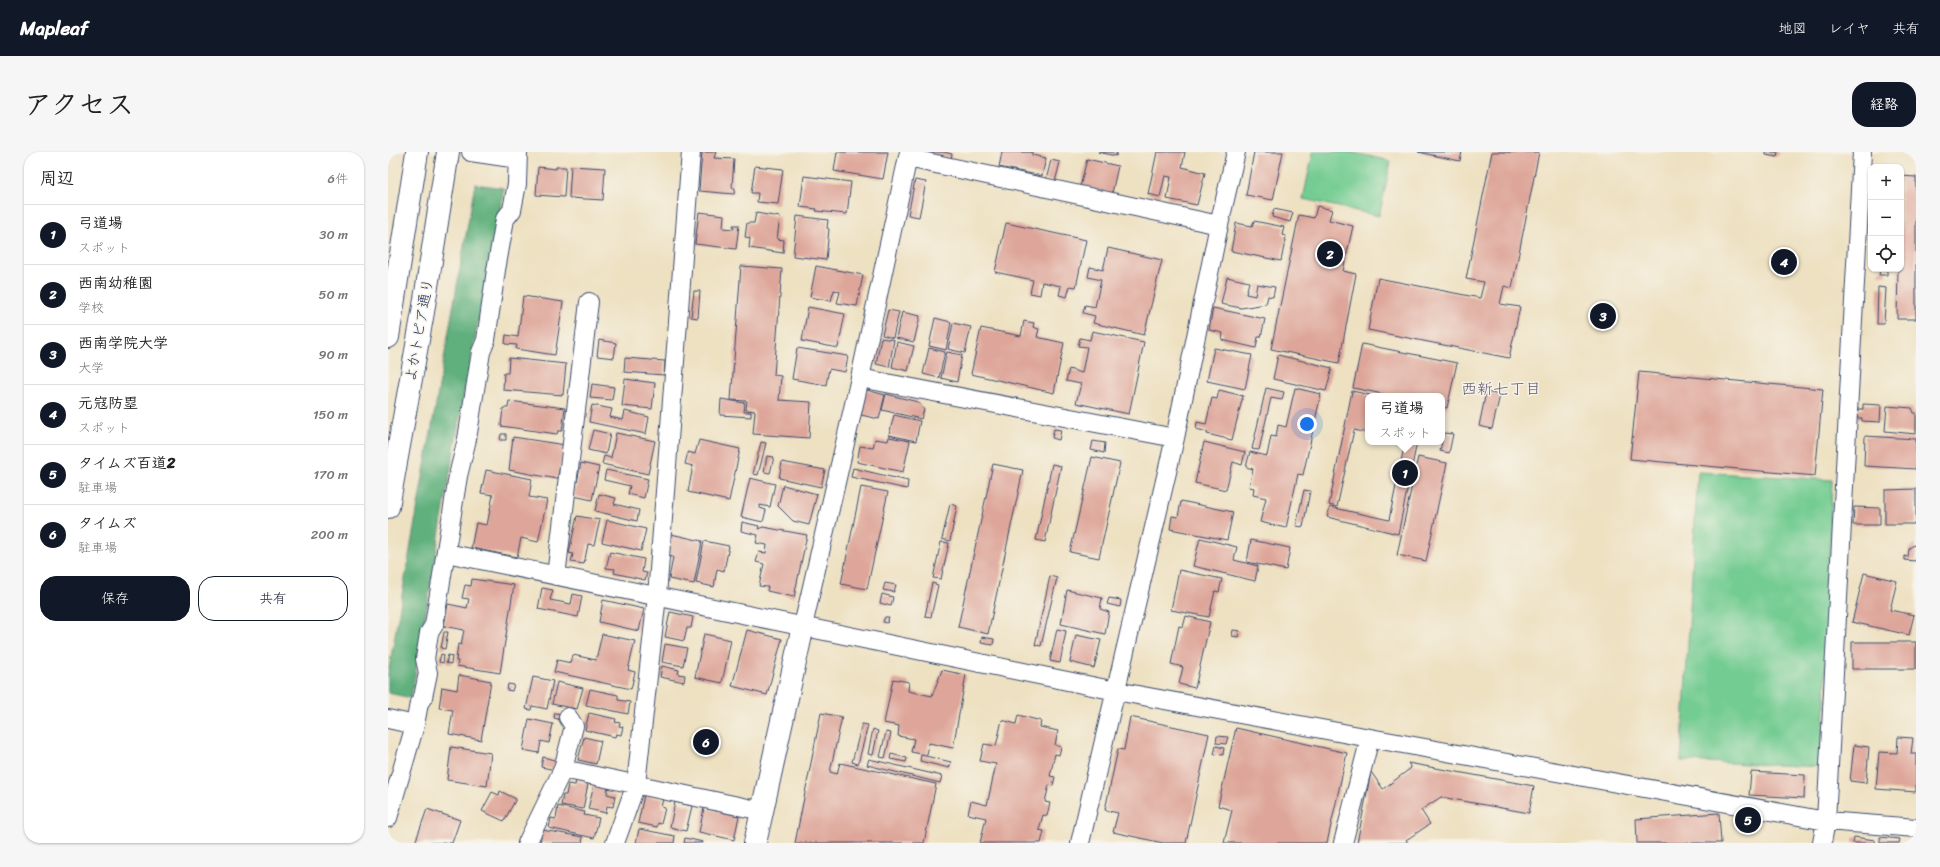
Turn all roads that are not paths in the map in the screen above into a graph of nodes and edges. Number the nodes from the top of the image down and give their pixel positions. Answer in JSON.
{"nodes":[{"id":1,"x":417,"y":152,"type":"edge"},
{"id":2,"x":448,"y":152,"type":"edge"},
{"id":3,"x":471,"y":152,"type":"edge"},
{"id":4,"x":691,"y":152,"type":"edge"},
{"id":5,"x":1236,"y":152,"type":"edge"},
{"id":6,"x":1862,"y":152,"type":"edge"},
{"id":7,"x":518,"y":155,"type":"edge"},
{"id":8,"x":908,"y":155,"type":"edge"},
{"id":9,"x":1219,"y":226,"type":"junction"},
{"id":10,"x":589,"y":302,"type":"dead end"},
{"id":11,"x":388,"y":337,"type":"edge"},
{"id":12,"x":860,"y":378,"type":"junction"},
{"id":13,"x":1175,"y":438,"type":"junction"},
{"id":14,"x":388,"y":507,"type":"edge"},
{"id":15,"x":456,"y":555,"type":"dead end"},
{"id":16,"x":556,"y":576,"type":"junction"},
{"id":17,"x":657,"y":596,"type":"junction"},
{"id":18,"x":802,"y":626,"type":"junction"},
{"id":19,"x":1116,"y":691,"type":"junction"},
{"id":20,"x":568,"y":717,"type":"dead end"},
{"id":21,"x":388,"y":719,"type":"edge"},
{"id":22,"x":415,"y":725,"type":"junction"},
{"id":23,"x":1370,"y":738,"type":"junction"},
{"id":24,"x":564,"y":769,"type":"junction"},
{"id":25,"x":636,"y":784,"type":"junction"},
{"id":26,"x":762,"y":811,"type":"junction"},
{"id":27,"x":388,"y":818,"type":"edge"},
{"id":28,"x":1826,"y":821,"type":"junction"},
{"id":29,"x":1916,"y":828,"type":"edge"},
{"id":30,"x":526,"y":843,"type":"edge"},
{"id":31,"x":615,"y":843,"type":"edge"},
{"id":32,"x":755,"y":843,"type":"edge"},
{"id":33,"x":1080,"y":843,"type":"edge"},
{"id":34,"x":1343,"y":843,"type":"edge"},
{"id":35,"x":1822,"y":843,"type":"edge"}],
"edges":[{"from":1,"to":11,"type":"street","name":"よかトピア通り"},
{"from":2,"to":14,"type":"street","name":"よかトピア通り"},
{"from":3,"to":7,"type":"street"},
{"from":4,"to":17,"type":"street"},
{"from":5,"to":9,"type":"street"},
{"from":6,"to":28,"type":"street"},
{"from":7,"to":22,"type":"street"},
{"from":8,"to":9,"type":"street"},
{"from":8,"to":12,"type":"street"},
{"from":9,"to":13,"type":"street"},
{"from":10,"to":16,"type":"street"},
{"from":12,"to":13,"type":"street"},
{"from":12,"to":18,"type":"street"},
{"from":13,"to":19,"type":"street"},
{"from":15,"to":16,"type":"street"},
{"from":16,"to":17,"type":"street"},
{"from":17,"to":18,"type":"street"},
{"from":17,"to":25,"type":"street"},
{"from":18,"to":19,"type":"street"},
{"from":18,"to":26,"type":"street"},
{"from":19,"to":23,"type":"street"},
{"from":19,"to":33,"type":"street"},
{"from":20,"to":24,"type":"street"},
{"from":21,"to":22,"type":"street"},
{"from":22,"to":27,"type":"street"},
{"from":23,"to":28,"type":"street"},
{"from":23,"to":34,"type":"street"},
{"from":24,"to":25,"type":"street"},
{"from":24,"to":30,"type":"street"},
{"from":25,"to":26,"type":"street"},
{"from":25,"to":31,"type":"street"},
{"from":26,"to":32,"type":"street"},
{"from":28,"to":29,"type":"street"},
{"from":28,"to":35,"type":"street"}]}
